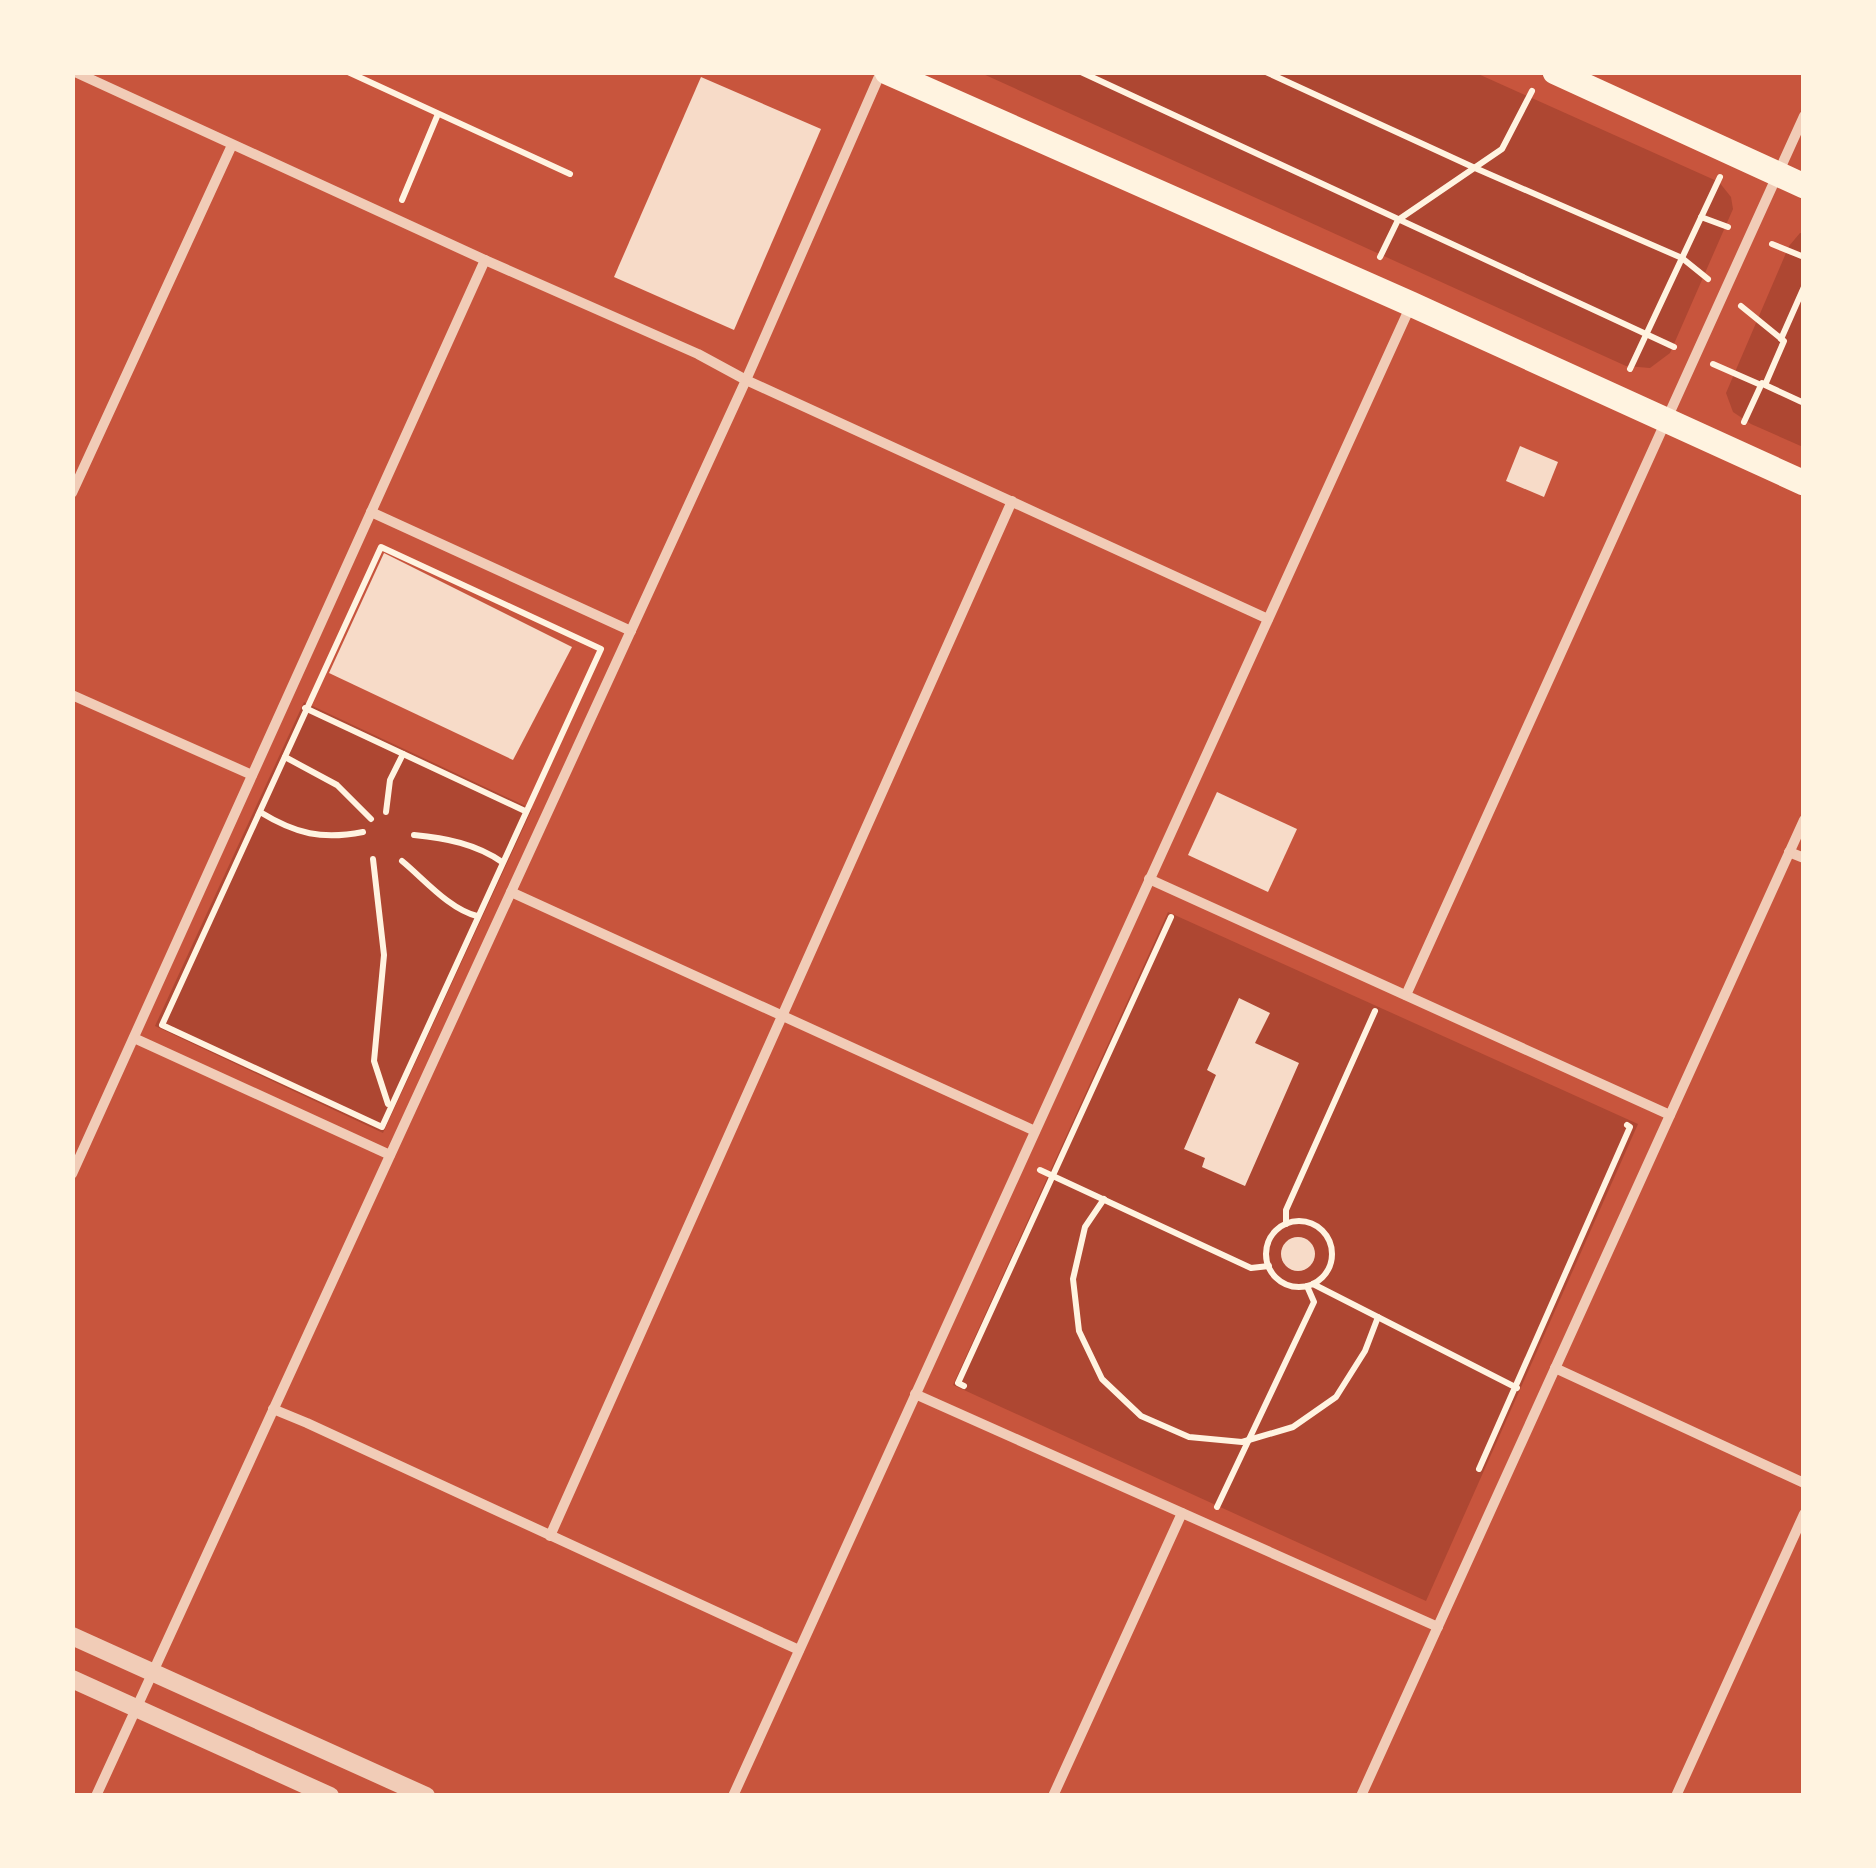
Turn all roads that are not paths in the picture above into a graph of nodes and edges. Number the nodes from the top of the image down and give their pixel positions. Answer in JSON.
{"nodes":[{"id":1,"x":75,"y":72,"type":"edge"},
{"id":2,"x":884,"y":72,"type":"edge"},
{"id":3,"x":1544,"y":80,"type":"edge"},
{"id":4,"x":1804,"y":116,"type":"edge"},
{"id":5,"x":232,"y":145,"type":"junction"},
{"id":6,"x":1776,"y":173,"type":"junction"},
{"id":7,"x":1804,"y":186,"type":"edge"},
{"id":8,"x":485,"y":260,"type":"junction"},
{"id":9,"x":1411,"y":304,"type":"junction"},
{"id":10,"x":746,"y":380,"type":"junction"},
{"id":11,"x":1665,"y":420,"type":"junction"},
{"id":12,"x":1804,"y":483,"type":"edge"},
{"id":13,"x":72,"y":493,"type":"edge"},
{"id":14,"x":1012,"y":502,"type":"junction"},
{"id":15,"x":371,"y":512,"type":"junction"},
{"id":16,"x":1268,"y":618,"type":"junction"},
{"id":17,"x":631,"y":631,"type":"junction"},
{"id":18,"x":72,"y":695,"type":"edge"},
{"id":19,"x":252,"y":775,"type":"junction"},
{"id":20,"x":1804,"y":820,"type":"edge"},
{"id":21,"x":1789,"y":852,"type":"junction"},
{"id":22,"x":1804,"y":858,"type":"edge"},
{"id":23,"x":1149,"y":879,"type":"junction"},
{"id":24,"x":511,"y":892,"type":"junction"},
{"id":25,"x":1406,"y":995,"type":"junction"},
{"id":26,"x":782,"y":1016,"type":"junction"},
{"id":27,"x":134,"y":1038,"type":"junction"},
{"id":28,"x":1670,"y":1115,"type":"junction"},
{"id":29,"x":1035,"y":1131,"type":"junction"},
{"id":30,"x":390,"y":1155,"type":"junction"},
{"id":31,"x":72,"y":1174,"type":"edge"},
{"id":32,"x":1555,"y":1368,"type":"junction"},
{"id":33,"x":916,"y":1394,"type":"junction"},
{"id":34,"x":273,"y":1409,"type":"junction"},
{"id":35,"x":1804,"y":1482,"type":"edge"},
{"id":36,"x":1182,"y":1513,"type":"junction"},
{"id":37,"x":1804,"y":1514,"type":"edge"},
{"id":38,"x":550,"y":1536,"type":"junction"},
{"id":39,"x":1438,"y":1627,"type":"junction"},
{"id":40,"x":72,"y":1636,"type":"edge"},
{"id":41,"x":799,"y":1650,"type":"junction"},
{"id":42,"x":152,"y":1673,"type":"junction"},
{"id":43,"x":72,"y":1679,"type":"edge"},
{"id":44,"x":136,"y":1708,"type":"junction"},
{"id":45,"x":96,"y":1796,"type":"edge"},
{"id":46,"x":330,"y":1796,"type":"edge"},
{"id":47,"x":426,"y":1796,"type":"edge"},
{"id":48,"x":732,"y":1796,"type":"edge"},
{"id":49,"x":1053,"y":1796,"type":"edge"},
{"id":50,"x":1361,"y":1796,"type":"edge"},
{"id":51,"x":1676,"y":1796,"type":"edge"}],
"edges":[{"from":1,"to":5,"type":"street"},
{"from":2,"to":9,"type":"main road"},
{"from":2,"to":10,"type":"street"},
{"from":3,"to":6,"type":"main road"},
{"from":4,"to":6,"type":"street"},
{"from":5,"to":8,"type":"street"},
{"from":5,"to":13,"type":"street"},
{"from":6,"to":7,"type":"main road"},
{"from":6,"to":11,"type":"street"},
{"from":8,"to":10,"type":"street"},
{"from":8,"to":15,"type":"street"},
{"from":9,"to":11,"type":"main road"},
{"from":9,"to":16,"type":"street"},
{"from":10,"to":14,"type":"street"},
{"from":10,"to":17,"type":"street"},
{"from":11,"to":12,"type":"main road"},
{"from":11,"to":25,"type":"street"},
{"from":14,"to":16,"type":"street"},
{"from":14,"to":26,"type":"street"},
{"from":15,"to":17,"type":"street"},
{"from":15,"to":19,"type":"street"},
{"from":16,"to":23,"type":"street"},
{"from":17,"to":24,"type":"street"},
{"from":18,"to":19,"type":"street"},
{"from":19,"to":27,"type":"street"},
{"from":20,"to":21,"type":"street"},
{"from":21,"to":22,"type":"street"},
{"from":21,"to":28,"type":"street"},
{"from":23,"to":25,"type":"street"},
{"from":23,"to":29,"type":"street"},
{"from":24,"to":26,"type":"street"},
{"from":24,"to":30,"type":"street"},
{"from":25,"to":28,"type":"street"},
{"from":26,"to":29,"type":"street"},
{"from":26,"to":38,"type":"street"},
{"from":27,"to":30,"type":"street"},
{"from":27,"to":31,"type":"street"},
{"from":28,"to":32,"type":"street"},
{"from":29,"to":33,"type":"street"},
{"from":30,"to":34,"type":"street"},
{"from":32,"to":35,"type":"street"},
{"from":32,"to":39,"type":"street"},
{"from":33,"to":36,"type":"street"},
{"from":33,"to":41,"type":"street"},
{"from":34,"to":38,"type":"street"},
{"from":34,"to":42,"type":"street"},
{"from":36,"to":39,"type":"street"},
{"from":36,"to":49,"type":"street"},
{"from":37,"to":51,"type":"street"},
{"from":38,"to":41,"type":"street"},
{"from":39,"to":50,"type":"street"},
{"from":40,"to":42,"type":"street"},
{"from":41,"to":48,"type":"street"},
{"from":42,"to":44,"type":"street"},
{"from":42,"to":47,"type":"street"},
{"from":43,"to":44,"type":"street"},
{"from":44,"to":45,"type":"street"},
{"from":44,"to":46,"type":"street"}]}
